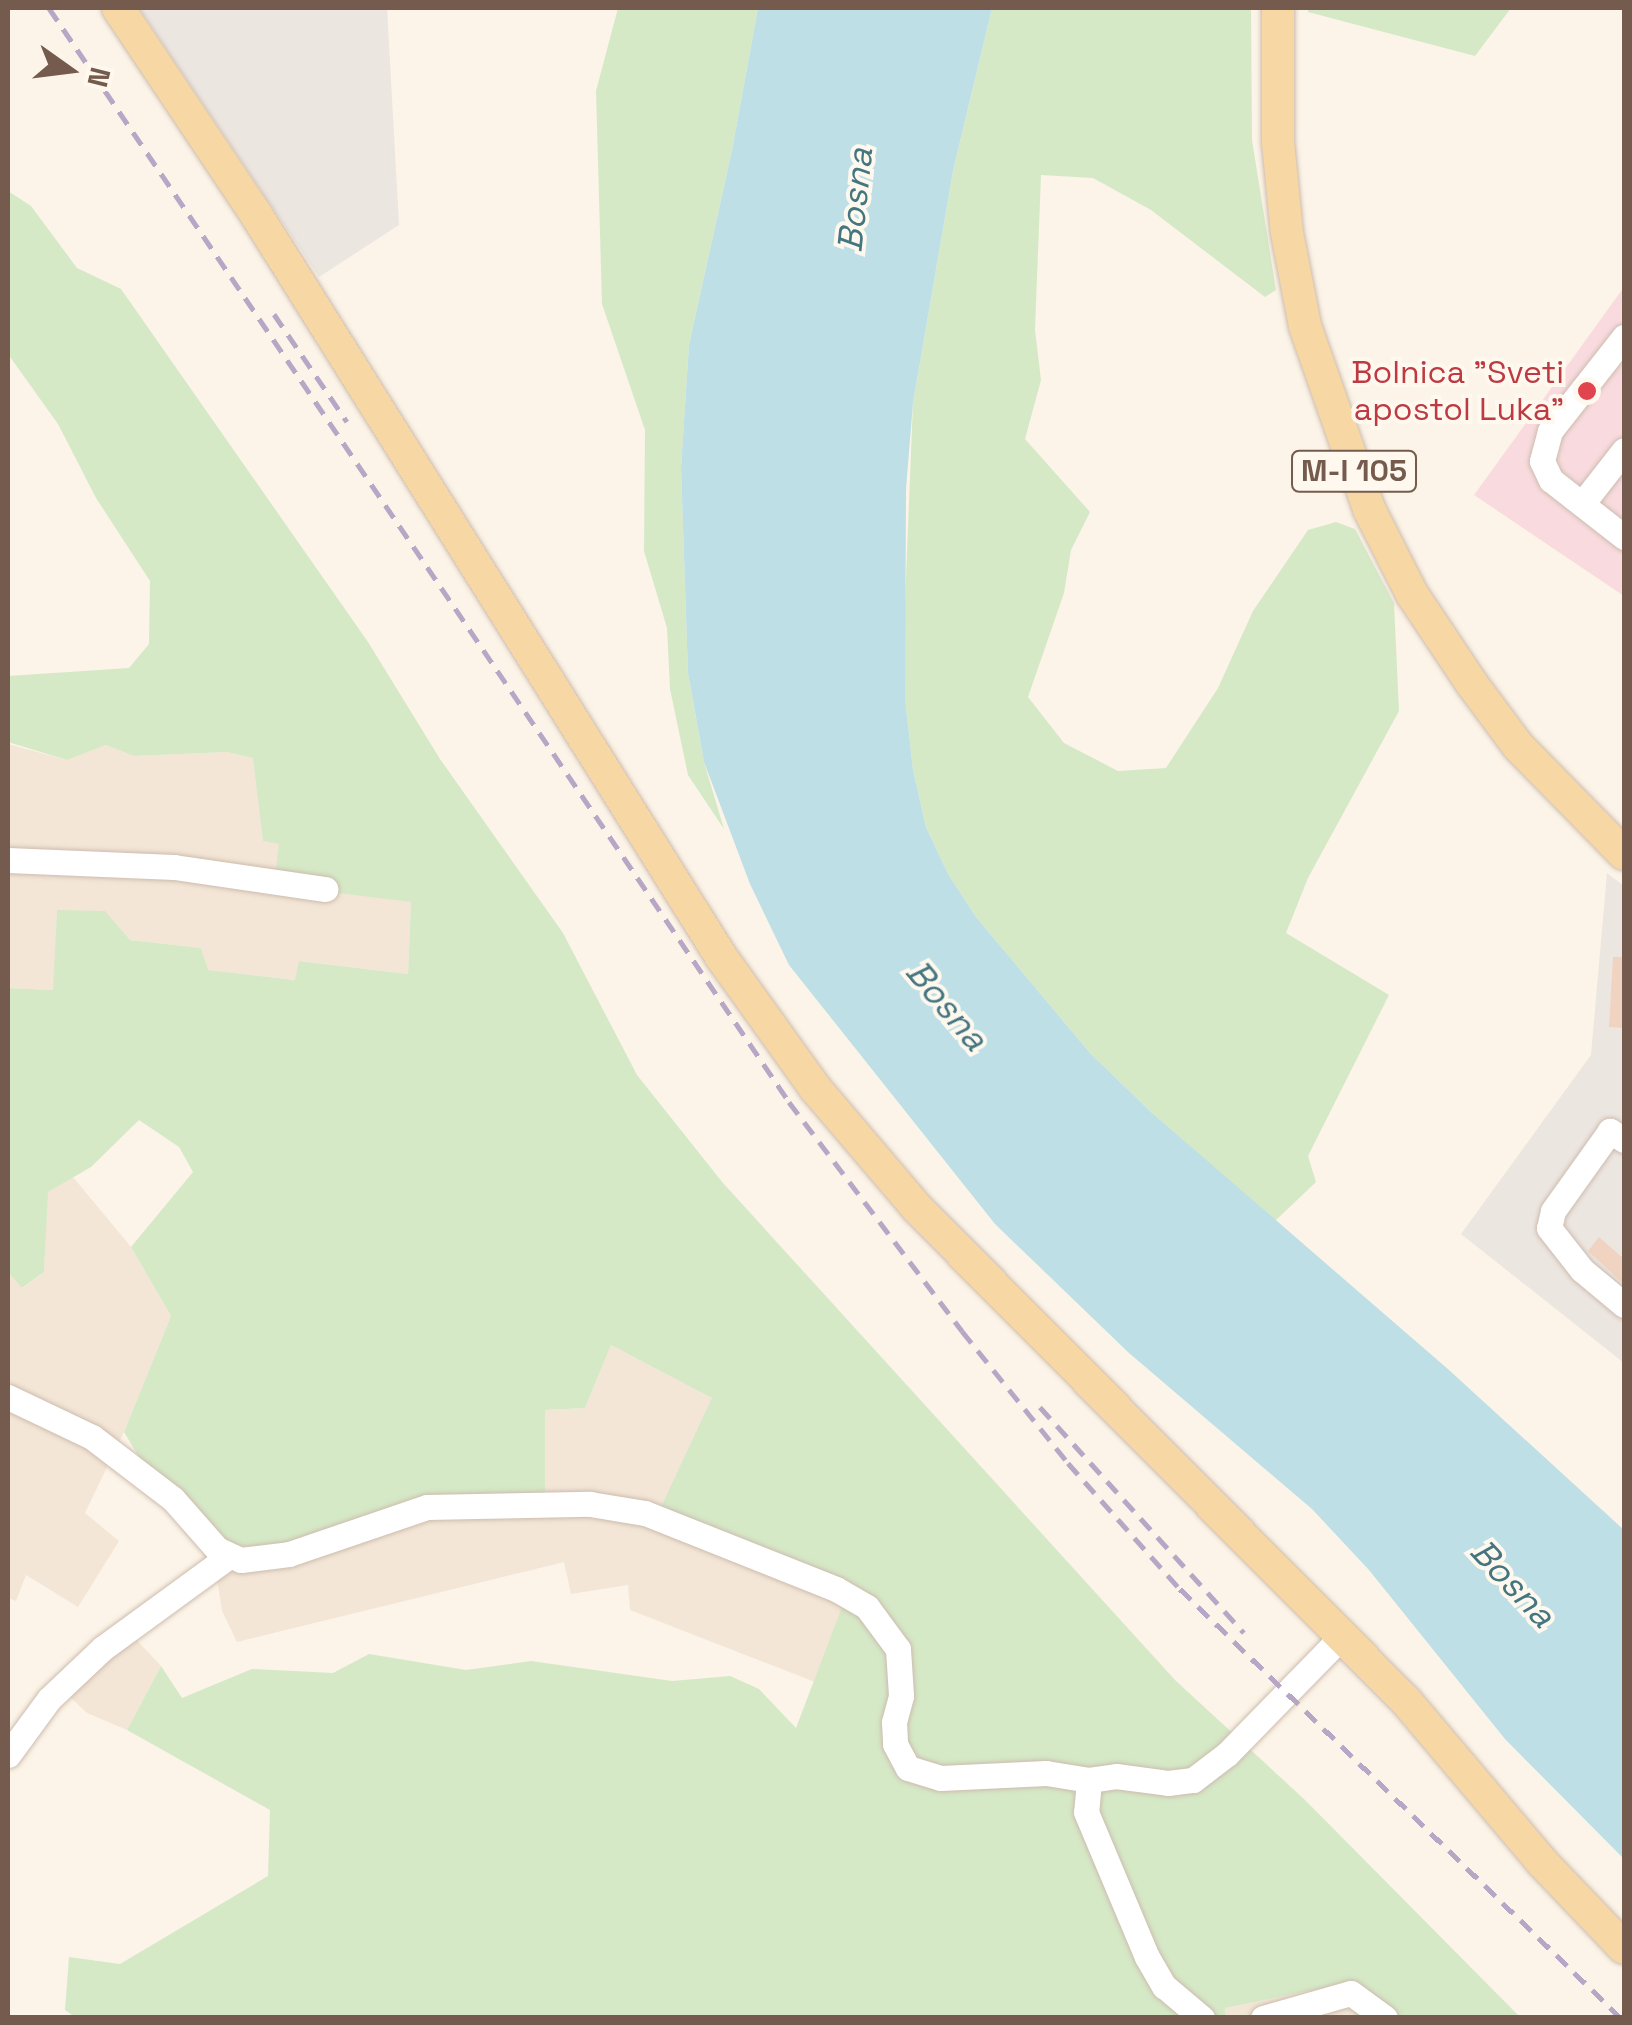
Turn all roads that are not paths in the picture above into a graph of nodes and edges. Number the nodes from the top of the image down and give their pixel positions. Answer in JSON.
{"nodes":[{"id":1,"x":118,"y":8,"type":"edge"},
{"id":2,"x":1278,"y":8,"type":"edge"},
{"id":3,"x":1624,"y":337,"type":"edge"},
{"id":4,"x":1624,"y":450,"type":"edge"},
{"id":5,"x":1582,"y":504,"type":"junction"},
{"id":6,"x":1623,"y":534,"type":"edge"},
{"id":7,"x":1624,"y":854,"type":"edge"},
{"id":8,"x":8,"y":860,"type":"edge"},
{"id":9,"x":325,"y":889,"type":"dead end"},
{"id":10,"x":1624,"y":1140,"type":"edge"},
{"id":11,"x":1624,"y":1305,"type":"edge"},
{"id":12,"x":8,"y":1397,"type":"edge"},
{"id":13,"x":229,"y":1556,"type":"junction"},
{"id":14,"x":1342,"y":1636,"type":"junction"},
{"id":15,"x":8,"y":1756,"type":"edge"},
{"id":16,"x":1090,"y":1780,"type":"junction"},
{"id":17,"x":1624,"y":1948,"type":"edge"},
{"id":18,"x":1339,"y":2008,"type":"edge"},
{"id":19,"x":1202,"y":2018,"type":"edge"},
{"id":20,"x":1263,"y":2018,"type":"edge"},
{"id":21,"x":1385,"y":2018,"type":"edge"}],
"edges":[{"from":1,"to":14,"type":"main road"},
{"from":2,"to":7,"type":"main road","number":"M-I 105"},
{"from":3,"to":5,"type":"street"},
{"from":4,"to":5,"type":"street"},
{"from":5,"to":6,"type":"street"},
{"from":8,"to":9,"type":"street"},
{"from":10,"to":11,"type":"street"},
{"from":12,"to":13,"type":"street"},
{"from":13,"to":15,"type":"street"},
{"from":13,"to":16,"type":"street"},
{"from":14,"to":16,"type":"street"},
{"from":14,"to":17,"type":"main road"},
{"from":16,"to":19,"type":"street"},
{"from":18,"to":20,"type":"street"},
{"from":18,"to":21,"type":"street"}]}
